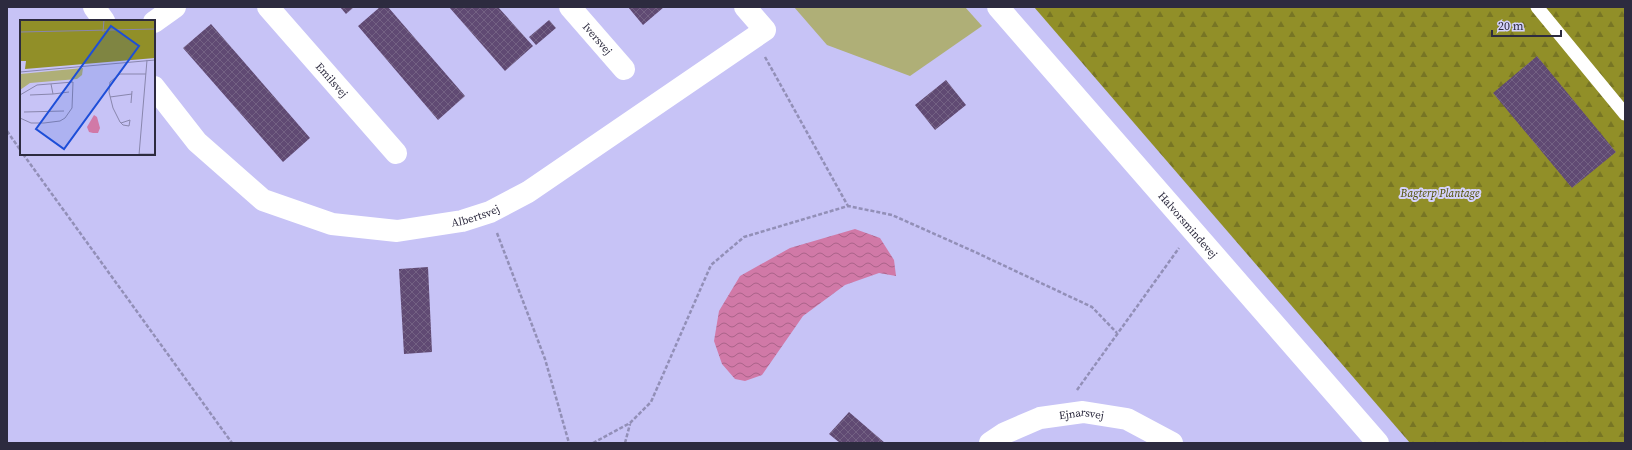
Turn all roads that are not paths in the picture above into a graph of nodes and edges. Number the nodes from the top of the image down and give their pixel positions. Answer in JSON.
{"nodes":[{"id":1,"x":94,"y":7,"type":"edge"},
{"id":2,"x":174,"y":7,"type":"edge"},
{"id":3,"x":268,"y":7,"type":"edge"},
{"id":4,"x":570,"y":7,"type":"edge"},
{"id":5,"x":745,"y":7,"type":"edge"},
{"id":6,"x":998,"y":7,"type":"edge"},
{"id":7,"x":1537,"y":7,"type":"edge"},
{"id":8,"x":103,"y":20,"type":"edge"},
{"id":9,"x":155,"y":21,"type":"edge"},
{"id":10,"x":624,"y":70,"type":"dead end"},
{"id":11,"x":155,"y":88,"type":"edge"},
{"id":12,"x":1625,"y":114,"type":"edge"},
{"id":13,"x":396,"y":153,"type":"dead end"},
{"id":14,"x":990,"y":443,"type":"edge"},
{"id":15,"x":1172,"y":443,"type":"edge"},
{"id":16,"x":1378,"y":443,"type":"edge"}],
"edges":[{"from":1,"to":8,"type":"street"},
{"from":2,"to":9,"type":"street"},
{"from":3,"to":13,"type":"street","name":"Emilsvej"},
{"from":4,"to":10,"type":"street","name":"Iversvej"},
{"from":5,"to":11,"type":"street","name":"Albertsvej"},
{"from":6,"to":16,"type":"street","name":"Halvorsmindevej"},
{"from":7,"to":12,"type":"lane"},
{"from":14,"to":15,"type":"street","name":"Ejnarsvej"}]}
